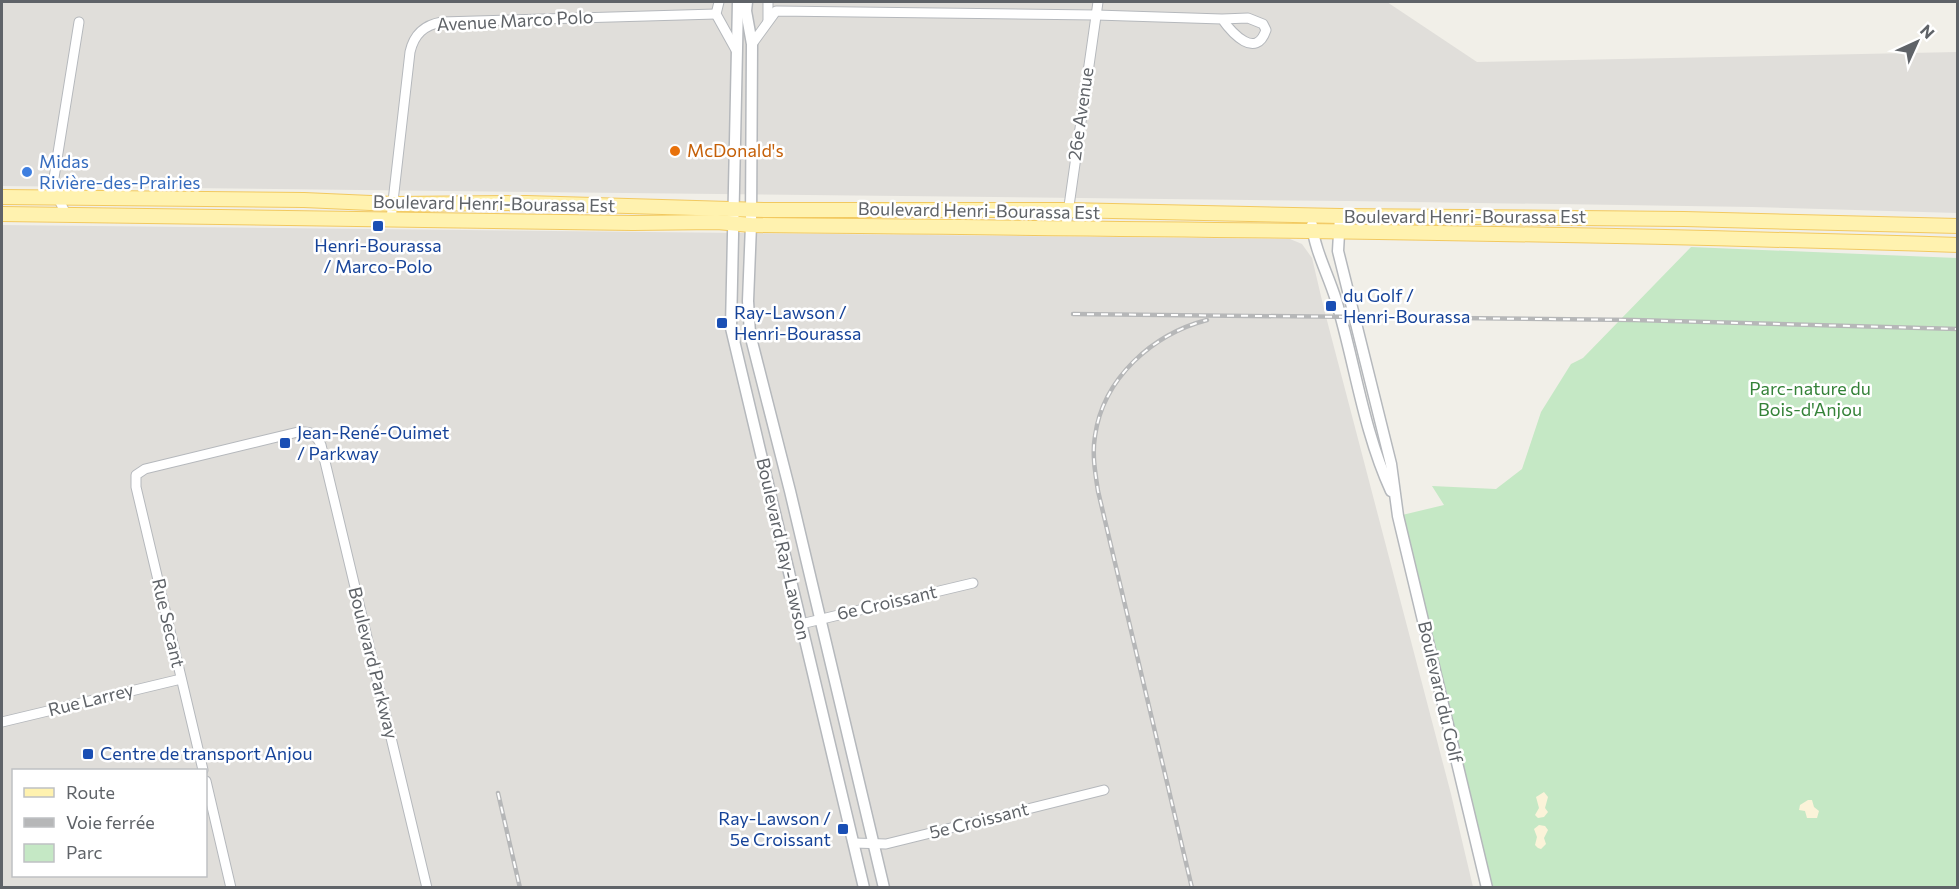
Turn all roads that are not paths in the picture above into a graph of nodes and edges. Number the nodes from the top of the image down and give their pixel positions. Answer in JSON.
{"nodes":[{"id":1,"x":719,"y":2,"type":"edge"},
{"id":2,"x":738,"y":2,"type":"edge"},
{"id":3,"x":768,"y":2,"type":"edge"},
{"id":4,"x":1098,"y":2,"type":"edge"},
{"id":5,"x":744,"y":9,"type":"edge"},
{"id":6,"x":716,"y":14,"type":"junction"},
{"id":7,"x":1096,"y":15,"type":"junction"},
{"id":8,"x":1222,"y":19,"type":"dead end"},
{"id":9,"x":768,"y":21,"type":"junction"},
{"id":10,"x":79,"y":22,"type":"dead end"},
{"id":11,"x":752,"y":44,"type":"junction"},
{"id":12,"x":736,"y":50,"type":"junction"},
{"id":13,"x":2,"y":197,"type":"edge"},
{"id":14,"x":58,"y":198,"type":"junction"},
{"id":15,"x":393,"y":204,"type":"junction"},
{"id":16,"x":734,"y":208,"type":"junction"},
{"id":17,"x":751,"y":209,"type":"junction"},
{"id":18,"x":1067,"y":210,"type":"junction"},
{"id":19,"x":2,"y":214,"type":"edge"},
{"id":20,"x":66,"y":214,"type":"junction"},
{"id":21,"x":1310,"y":214,"type":"junction"},
{"id":22,"x":1340,"y":216,"type":"junction"},
{"id":23,"x":391,"y":219,"type":"junction"},
{"id":24,"x":732,"y":223,"type":"junction"},
{"id":25,"x":751,"y":225,"type":"junction"},
{"id":26,"x":1958,"y":226,"type":"edge"},
{"id":27,"x":1066,"y":227,"type":"junction"},
{"id":28,"x":1312,"y":231,"type":"junction"},
{"id":29,"x":1339,"y":232,"type":"junction"},
{"id":30,"x":1958,"y":245,"type":"edge"},
{"id":31,"x":136,"y":475,"type":"joint"},
{"id":32,"x":1394,"y":497,"type":"junction"},
{"id":33,"x":973,"y":583,"type":"dead end"},
{"id":34,"x":812,"y":586,"type":"junction"},
{"id":35,"x":793,"y":591,"type":"junction"},
{"id":36,"x":820,"y":619,"type":"junction"},
{"id":37,"x":801,"y":624,"type":"junction"},
{"id":38,"x":181,"y":679,"type":"junction"},
{"id":39,"x":2,"y":722,"type":"edge"},
{"id":40,"x":203,"y":769,"type":"edge"},
{"id":41,"x":207,"y":785,"type":"edge"},
{"id":42,"x":1104,"y":790,"type":"dead end"},
{"id":43,"x":854,"y":843,"type":"junction"},
{"id":44,"x":873,"y":844,"type":"junction"},
{"id":45,"x":231,"y":888,"type":"edge"},
{"id":46,"x":427,"y":888,"type":"edge"},
{"id":47,"x":864,"y":888,"type":"edge"},
{"id":48,"x":884,"y":888,"type":"edge"},
{"id":49,"x":1487,"y":888,"type":"edge"}],
"edges":[{"from":1,"to":6,"type":"street"},
{"from":2,"to":5,"type":"street"},
{"from":3,"to":9,"type":"street"},
{"from":4,"to":7,"type":"street","name":"26e Avenue"},
{"from":5,"to":11,"type":"street","name":"Boulevard Ray-Lawson"},
{"from":5,"to":12,"type":"street","name":"Boulevard Ray-Lawson"},
{"from":6,"to":12,"type":"street"},
{"from":6,"to":15,"type":"street","name":"Avenue Marco Polo"},
{"from":7,"to":8,"type":"street"},
{"from":7,"to":9,"type":"street"},
{"from":7,"to":18,"type":"street","name":"26e Avenue"},
{"from":9,"to":11,"type":"street"},
{"from":10,"to":14,"type":"street"},
{"from":11,"to":17,"type":"street","name":"Boulevard Ray-Lawson"},
{"from":12,"to":16,"type":"street","name":"Boulevard Ray-Lawson"},
{"from":13,"to":14,"type":"main road","name":"Boulevard Henri-Bourassa Est"},
{"from":14,"to":15,"type":"main road","name":"Boulevard Henri-Bourassa Est"},
{"from":14,"to":20,"type":"street"},
{"from":15,"to":16,"type":"main road","name":"Boulevard Henri-Bourassa Est"},
{"from":15,"to":23,"type":"street"},
{"from":16,"to":17,"type":"main road","name":"Boulevard Henri-Bourassa Est"},
{"from":16,"to":24,"type":"street","name":"Boulevard Ray-Lawson"},
{"from":17,"to":18,"type":"main road","name":"Boulevard Henri-Bourassa Est"},
{"from":17,"to":25,"type":"street","name":"Boulevard Ray-Lawson"},
{"from":18,"to":21,"type":"main road","name":"Boulevard Henri-Bourassa Est"},
{"from":18,"to":27,"type":"street","name":"26e Avenue"},
{"from":19,"to":20,"type":"main road","name":"Boulevard Henri-Bourassa Est"},
{"from":20,"to":23,"type":"main road","name":"Boulevard Henri-Bourassa Est"},
{"from":21,"to":22,"type":"main road","name":"Boulevard Henri-Bourassa Est"},
{"from":21,"to":28,"type":"street","name":"Boulevard du Golf"},
{"from":22,"to":26,"type":"main road","name":"Boulevard Henri-Bourassa Est"},
{"from":22,"to":29,"type":"street","name":"Boulevard du Golf"},
{"from":23,"to":24,"type":"main road","name":"Boulevard Henri-Bourassa Est"},
{"from":24,"to":25,"type":"main road","name":"Boulevard Henri-Bourassa Est"},
{"from":24,"to":35,"type":"street","name":"Boulevard Ray-Lawson"},
{"from":25,"to":27,"type":"main road","name":"Boulevard Henri-Bourassa Est"},
{"from":25,"to":34,"type":"street","name":"Boulevard Ray-Lawson"},
{"from":27,"to":28,"type":"main road","name":"Boulevard Henri-Bourassa Est"},
{"from":28,"to":29,"type":"main road","name":"Boulevard Henri-Bourassa Est"},
{"from":28,"to":32,"type":"street","name":"Boulevard du Golf"},
{"from":29,"to":30,"type":"main road","name":"Boulevard Henri-Bourassa Est"},
{"from":29,"to":32,"type":"street","name":"Boulevard du Golf"},
{"from":31,"to":38,"type":"street","name":"Rue Secant"},
{"from":31,"to":46,"type":"street","name":"Boulevard Parkway"},
{"from":32,"to":49,"type":"street","name":"Boulevard du Golf"},
{"from":33,"to":36,"type":"street","name":"6e Croissant"},
{"from":34,"to":35,"type":"street"},
{"from":34,"to":36,"type":"street","name":"Boulevard Ray-Lawson"},
{"from":35,"to":37,"type":"street","name":"Boulevard Ray-Lawson"},
{"from":36,"to":37,"type":"street","name":"6e Croissant"},
{"from":36,"to":44,"type":"street","name":"Boulevard Ray-Lawson"},
{"from":37,"to":43,"type":"street","name":"Boulevard Ray-Lawson"},
{"from":38,"to":39,"type":"street","name":"Rue Larrey"},
{"from":38,"to":40,"type":"street","name":"Rue Secant"},
{"from":41,"to":45,"type":"street"},
{"from":42,"to":44,"type":"street","name":"5e Croissant"},
{"from":43,"to":44,"type":"street","name":"5e Croissant"},
{"from":43,"to":47,"type":"street","name":"Boulevard Ray-Lawson"},
{"from":44,"to":48,"type":"street","name":"Boulevard Ray-Lawson"}]}
